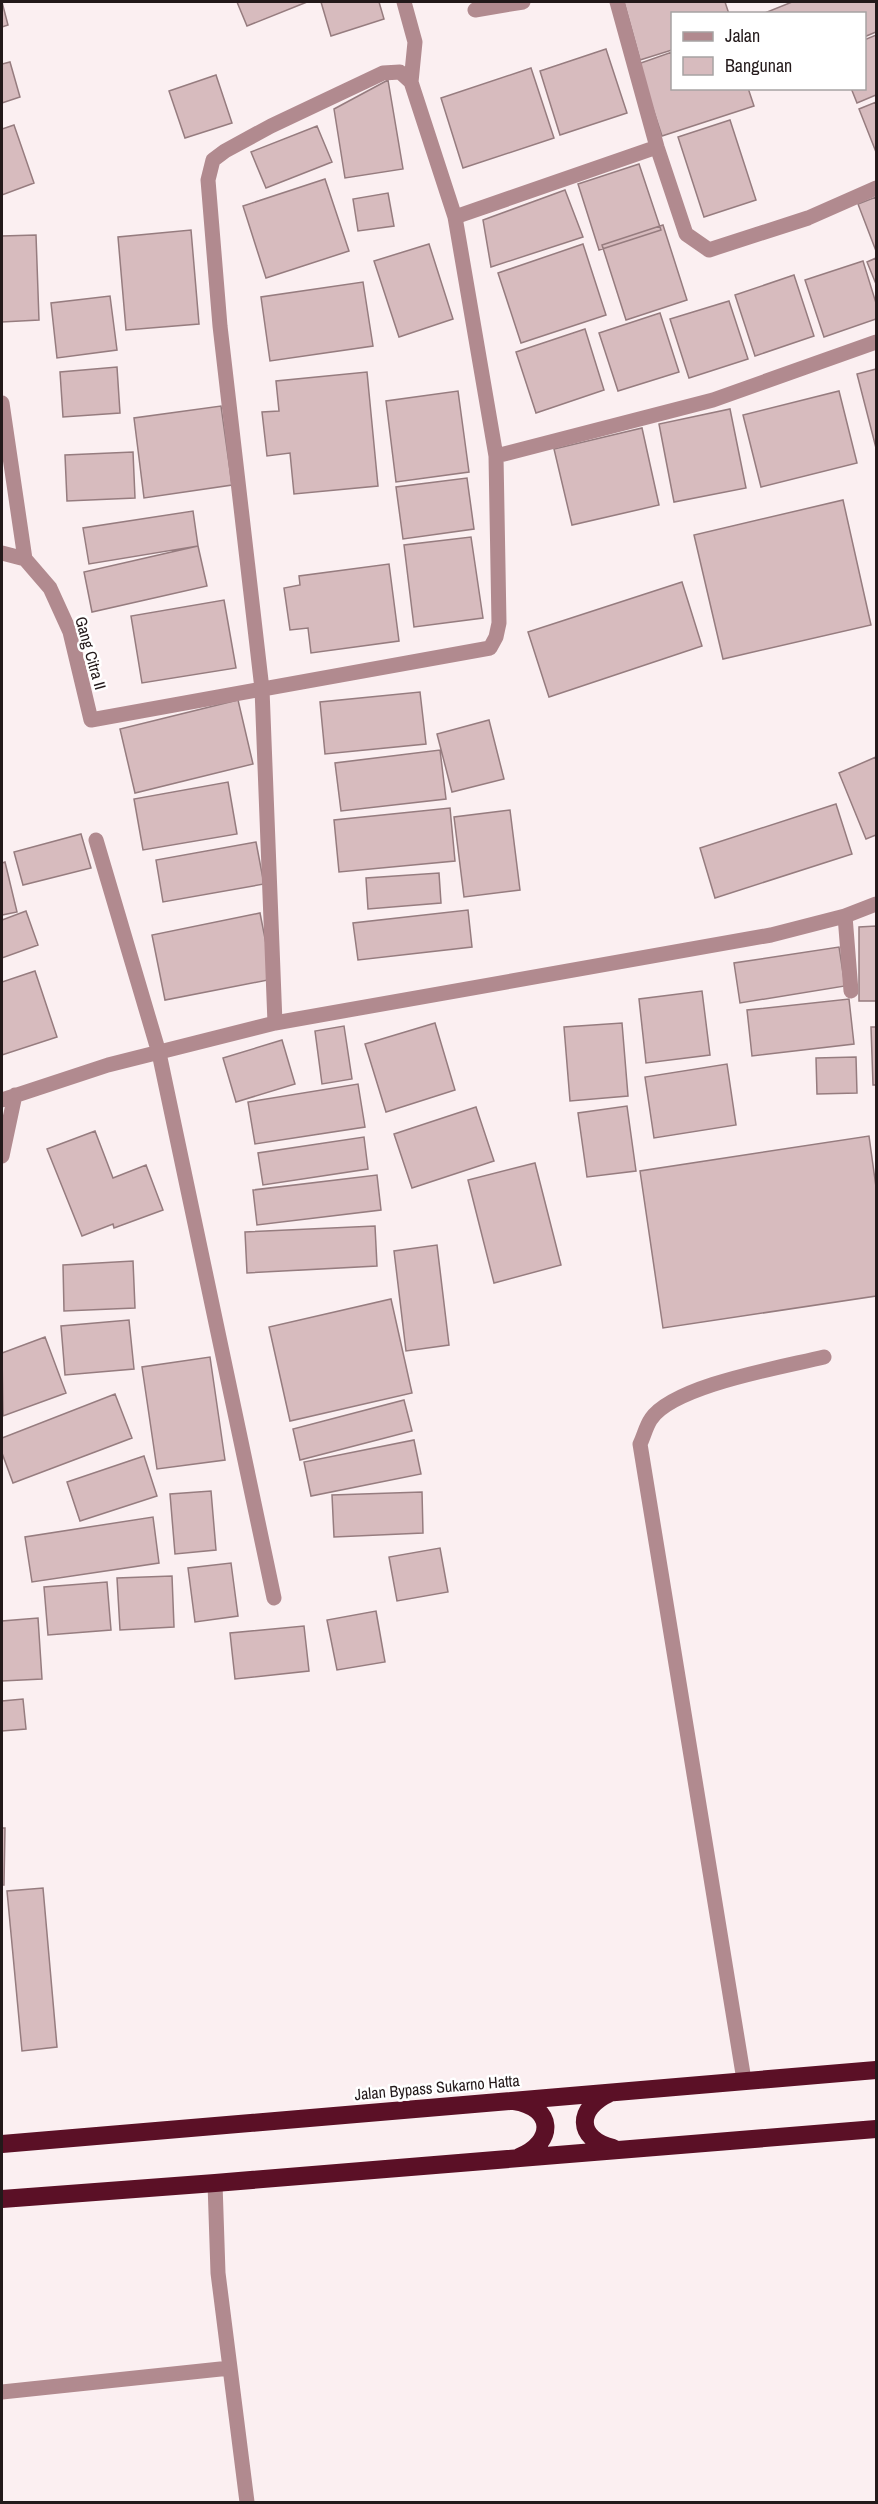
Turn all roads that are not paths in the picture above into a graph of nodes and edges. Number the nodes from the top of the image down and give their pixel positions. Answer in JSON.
{"nodes":[{"id":1,"x":404,"y":2,"type":"edge"},
{"id":2,"x":523,"y":2,"type":"edge"},
{"id":3,"x":617,"y":2,"type":"edge"},
{"id":4,"x":475,"y":10,"type":"dead end"},
{"id":5,"x":411,"y":82,"type":"junction"},
{"id":6,"x":657,"y":147,"type":"junction"},
{"id":7,"x":876,"y":188,"type":"edge"},
{"id":8,"x":455,"y":217,"type":"junction"},
{"id":9,"x":876,"y":342,"type":"edge"},
{"id":10,"x":2,"y":403,"type":"edge"},
{"id":11,"x":496,"y":456,"type":"junction"},
{"id":12,"x":2,"y":553,"type":"edge"},
{"id":13,"x":25,"y":559,"type":"junction"},
{"id":14,"x":262,"y":689,"type":"junction"},
{"id":15,"x":96,"y":840,"type":"dead end"},
{"id":16,"x":876,"y":904,"type":"edge"},
{"id":17,"x":845,"y":916,"type":"junction"},
{"id":18,"x":851,"y":991,"type":"dead end"},
{"id":19,"x":275,"y":1023,"type":"junction"},
{"id":20,"x":159,"y":1053,"type":"junction"},
{"id":21,"x":8,"y":1097,"type":"edge"},
{"id":22,"x":2,"y":1156,"type":"edge"},
{"id":23,"x":824,"y":1357,"type":"dead end"},
{"id":24,"x":274,"y":1598,"type":"dead end"},
{"id":25,"x":876,"y":2070,"type":"edge"},
{"id":26,"x":744,"y":2080,"type":"junction"},
{"id":27,"x":618,"y":2091,"type":"junction"},
{"id":28,"x":504,"y":2100,"type":"junction"},
{"id":29,"x":876,"y":2129,"type":"edge"},
{"id":30,"x":2,"y":2144,"type":"edge"},
{"id":31,"x":624,"y":2150,"type":"junction"},
{"id":32,"x":507,"y":2159,"type":"junction"},
{"id":33,"x":214,"y":2183,"type":"junction"},
{"id":34,"x":2,"y":2199,"type":"edge"},
{"id":35,"x":231,"y":2368,"type":"junction"},
{"id":36,"x":2,"y":2392,"type":"edge"},
{"id":37,"x":247,"y":2502,"type":"edge"}],
"edges":[{"from":1,"to":5,"type":"street"},
{"from":2,"to":4,"type":"street"},
{"from":3,"to":6,"type":"street"},
{"from":5,"to":8,"type":"street"},
{"from":5,"to":14,"type":"street"},
{"from":6,"to":7,"type":"street"},
{"from":6,"to":8,"type":"street"},
{"from":8,"to":11,"type":"street"},
{"from":9,"to":11,"type":"street"},
{"from":10,"to":13,"type":"street"},
{"from":11,"to":14,"type":"street"},
{"from":12,"to":13,"type":"street"},
{"from":13,"to":14,"type":"street","name":"Gang Citra II"},
{"from":14,"to":19,"type":"street"},
{"from":15,"to":20,"type":"street"},
{"from":16,"to":17,"type":"street"},
{"from":17,"to":18,"type":"street"},
{"from":17,"to":19,"type":"street"},
{"from":19,"to":20,"type":"street"},
{"from":20,"to":21,"type":"street"},
{"from":20,"to":24,"type":"street"},
{"from":21,"to":22,"type":"street"},
{"from":23,"to":26,"type":"street"},
{"from":25,"to":26,"type":"highway","name":"Jalan Bypass Sukarno Hatta"},
{"from":26,"to":27,"type":"highway","name":"Jalan Bypass Sukarno Hatta"},
{"from":27,"to":28,"type":"highway","name":"Jalan Bypass Sukarno Hatta"},
{"from":27,"to":31,"type":"highway"},
{"from":28,"to":30,"type":"highway","name":"Jalan Bypass Sukarno Hatta"},
{"from":28,"to":32,"type":"highway"},
{"from":29,"to":31,"type":"highway"},
{"from":31,"to":32,"type":"highway"},
{"from":32,"to":33,"type":"highway"},
{"from":33,"to":34,"type":"highway"},
{"from":33,"to":35,"type":"street"},
{"from":35,"to":36,"type":"street"},
{"from":35,"to":37,"type":"street"}]}
